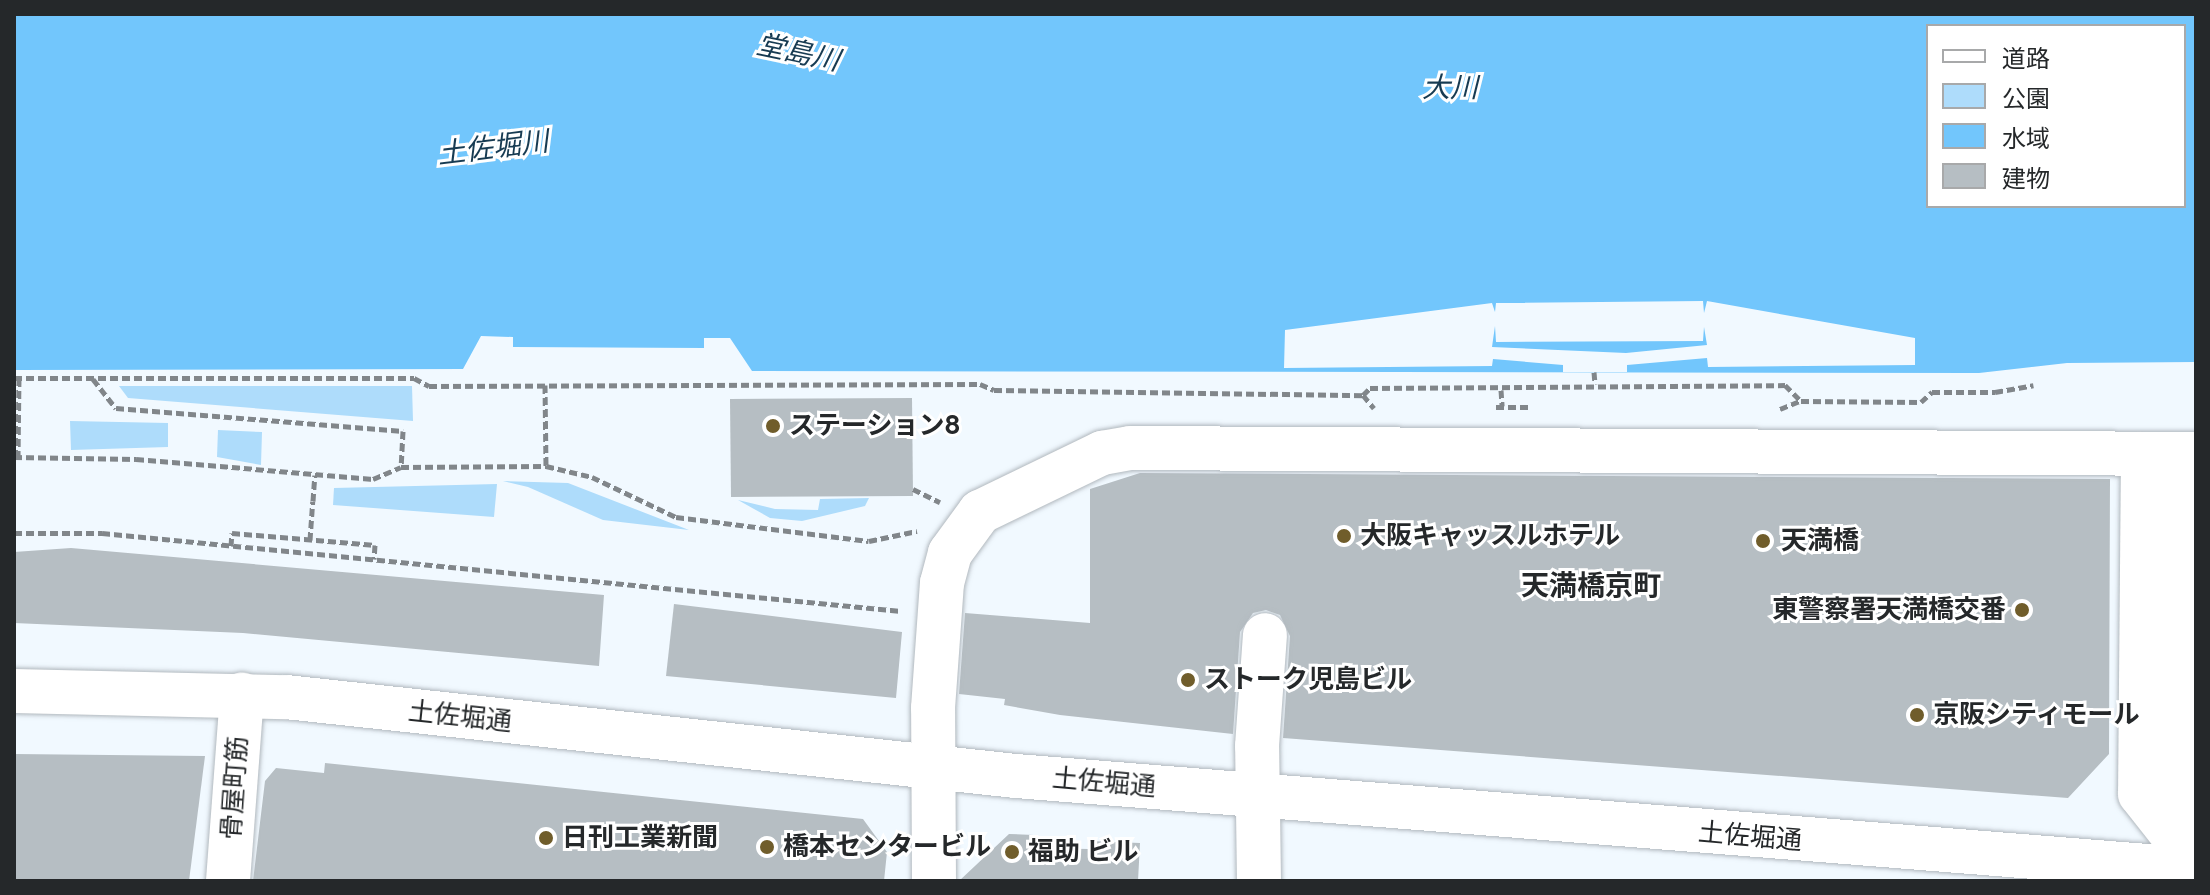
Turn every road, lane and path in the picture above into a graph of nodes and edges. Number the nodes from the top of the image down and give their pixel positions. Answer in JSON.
{"nodes":[{"id":1,"x":1594,"y":372,"type":"dead end"},
{"id":2,"x":17,"y":378,"type":"edge"},
{"id":3,"x":93,"y":378,"type":"junction"},
{"id":4,"x":1595,"y":384,"type":"junction"},
{"id":5,"x":545,"y":385,"type":"junction"},
{"id":6,"x":2033,"y":385,"type":"dead end"},
{"id":7,"x":1501,"y":390,"type":"junction"},
{"id":8,"x":1502,"y":406,"type":"dead end"},
{"id":9,"x":2173,"y":454,"type":"edge"},
{"id":10,"x":16,"y":458,"type":"edge"},
{"id":11,"x":546,"y":466,"type":"junction"},
{"id":12,"x":401,"y":467,"type":"junction"},
{"id":13,"x":315,"y":475,"type":"junction"},
{"id":14,"x":913,"y":489,"type":"dead end"},
{"id":15,"x":956,"y":509,"type":"dead end"},
{"id":16,"x":929,"y":528,"type":"dead end"},
{"id":17,"x":14,"y":533,"type":"edge"},
{"id":18,"x":310,"y":540,"type":"junction"},
{"id":19,"x":231,"y":546,"type":"junction"},
{"id":20,"x":374,"y":559,"type":"junction"},
{"id":21,"x":907,"y":612,"type":"dead end"},
{"id":22,"x":1265,"y":635,"type":"dead end"},
{"id":23,"x":14,"y":691,"type":"edge"},
{"id":24,"x":242,"y":695,"type":"junction"},
{"id":25,"x":934,"y":768,"type":"junction"},
{"id":26,"x":1259,"y":796,"type":"junction"},
{"id":27,"x":2188,"y":856,"type":"edge"},
{"id":28,"x":228,"y":881,"type":"edge"},
{"id":29,"x":934,"y":881,"type":"edge"},
{"id":30,"x":1259,"y":881,"type":"edge"}],
"edges":[{"from":1,"to":4,"type":"path"},
{"from":2,"to":3,"type":"path"},
{"from":2,"to":10,"type":"path"},
{"from":3,"to":5,"type":"path"},
{"from":3,"to":12,"type":"path"},
{"from":4,"to":6,"type":"path"},
{"from":4,"to":7,"type":"path"},
{"from":5,"to":7,"type":"path"},
{"from":5,"to":11,"type":"path"},
{"from":7,"to":8,"type":"path"},
{"from":9,"to":25,"type":"main road"},
{"from":9,"to":27,"type":"main road"},
{"from":10,"to":13,"type":"path"},
{"from":11,"to":12,"type":"path"},
{"from":11,"to":16,"type":"path"},
{"from":12,"to":13,"type":"path"},
{"from":13,"to":18,"type":"path","bridge":true},
{"from":14,"to":15,"type":"path"},
{"from":17,"to":19,"type":"path"},
{"from":18,"to":19,"type":"path"},
{"from":18,"to":20,"type":"path"},
{"from":19,"to":20,"type":"path"},
{"from":20,"to":21,"type":"path"},
{"from":22,"to":26,"type":"main road"},
{"from":23,"to":24,"type":"main road","name":"土佐堀通"},
{"from":24,"to":25,"type":"main road","name":"土佐堀通"},
{"from":24,"to":28,"type":"main road","name":"骨屋町筋"},
{"from":25,"to":26,"type":"main road","name":"土佐堀通"},
{"from":25,"to":29,"type":"main road"},
{"from":26,"to":27,"type":"main road","name":"土佐堀通"},
{"from":26,"to":30,"type":"main road"}]}
